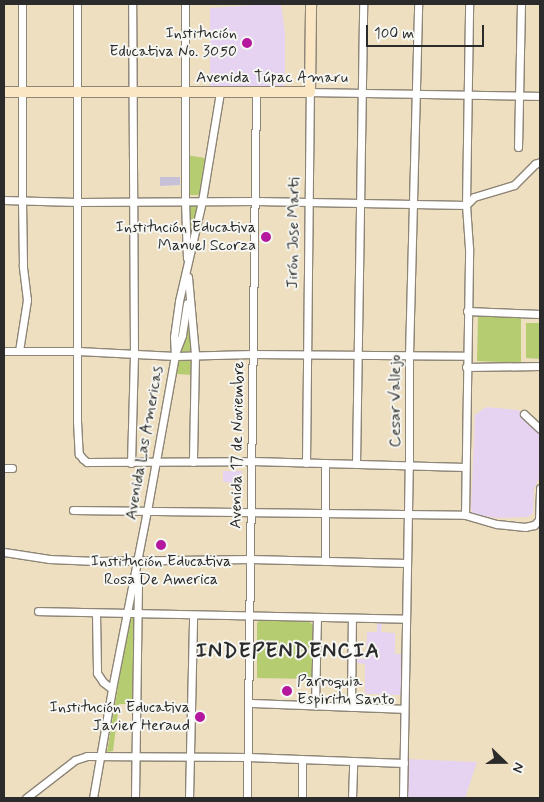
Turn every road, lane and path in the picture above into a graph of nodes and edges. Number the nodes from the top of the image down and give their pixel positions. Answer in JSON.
{"nodes":[{"id":1,"x":22,"y":4,"type":"edge"},
{"id":2,"x":77,"y":4,"type":"edge"},
{"id":3,"x":132,"y":4,"type":"edge"},
{"id":4,"x":185,"y":4,"type":"edge"},
{"id":5,"x":311,"y":4,"type":"edge"},
{"id":6,"x":363,"y":4,"type":"edge"},
{"id":7,"x":418,"y":4,"type":"edge"},
{"id":8,"x":469,"y":4,"type":"edge"},
{"id":9,"x":521,"y":4,"type":"edge"},
{"id":10,"x":4,"y":92,"type":"edge"},
{"id":11,"x":23,"y":92,"type":"junction"},
{"id":12,"x":77,"y":92,"type":"junction"},
{"id":13,"x":132,"y":92,"type":"junction"},
{"id":14,"x":184,"y":92,"type":"junction"},
{"id":15,"x":220,"y":92,"type":"junction"},
{"id":16,"x":256,"y":92,"type":"junction"},
{"id":17,"x":310,"y":92,"type":"junction"},
{"id":18,"x":415,"y":92,"type":"junction"},
{"id":19,"x":362,"y":93,"type":"junction"},
{"id":20,"x":468,"y":94,"type":"junction"},
{"id":21,"x":519,"y":96,"type":"junction"},
{"id":22,"x":540,"y":96,"type":"edge"},
{"id":23,"x":518,"y":148,"type":"dead end"},
{"id":24,"x":540,"y":162,"type":"edge"},
{"id":25,"x":4,"y":200,"type":"edge"},
{"id":26,"x":22,"y":200,"type":"junction"},
{"id":27,"x":185,"y":201,"type":"junction"},
{"id":28,"x":202,"y":201,"type":"junction"},
{"id":29,"x":256,"y":201,"type":"junction"},
{"id":30,"x":77,"y":202,"type":"junction"},
{"id":31,"x":132,"y":202,"type":"junction"},
{"id":32,"x":310,"y":202,"type":"junction"},
{"id":33,"x":361,"y":203,"type":"junction"},
{"id":34,"x":414,"y":204,"type":"junction"},
{"id":35,"x":466,"y":206,"type":"junction"},
{"id":36,"x":188,"y":270,"type":"junction"},
{"id":37,"x":467,"y":311,"type":"junction"},
{"id":38,"x":540,"y":314,"type":"edge"},
{"id":39,"x":4,"y":351,"type":"edge"},
{"id":40,"x":19,"y":351,"type":"junction"},
{"id":41,"x":78,"y":351,"type":"junction"},
{"id":42,"x":134,"y":354,"type":"junction"},
{"id":43,"x":195,"y":354,"type":"junction"},
{"id":44,"x":253,"y":354,"type":"junction"},
{"id":45,"x":409,"y":355,"type":"junction"},
{"id":46,"x":175,"y":356,"type":"junction"},
{"id":47,"x":308,"y":356,"type":"junction"},
{"id":48,"x":359,"y":356,"type":"junction"},
{"id":49,"x":466,"y":356,"type":"junction"},
{"id":50,"x":540,"y":366,"type":"edge"},
{"id":51,"x":466,"y":367,"type":"junction"},
{"id":52,"x":524,"y":414,"type":"dead end"},
{"id":53,"x":540,"y":429,"type":"edge"},
{"id":54,"x":252,"y":461,"type":"junction"},
{"id":55,"x":193,"y":462,"type":"junction"},
{"id":56,"x":131,"y":463,"type":"junction"},
{"id":57,"x":156,"y":463,"type":"junction"},
{"id":58,"x":306,"y":463,"type":"junction"},
{"id":59,"x":325,"y":463,"type":"junction"},
{"id":60,"x":356,"y":464,"type":"junction"},
{"id":61,"x":409,"y":465,"type":"junction"},
{"id":62,"x":465,"y":467,"type":"junction"},
{"id":63,"x":4,"y":468,"type":"edge"},
{"id":64,"x":12,"y":468,"type":"dead end"},
{"id":65,"x":540,"y":488,"type":"edge"},
{"id":66,"x":73,"y":510,"type":"dead end"},
{"id":67,"x":147,"y":511,"type":"junction"},
{"id":68,"x":251,"y":514,"type":"junction"},
{"id":69,"x":326,"y":514,"type":"junction"},
{"id":70,"x":408,"y":514,"type":"junction"},
{"id":71,"x":465,"y":515,"type":"junction"},
{"id":72,"x":4,"y":552,"type":"edge"},
{"id":73,"x":251,"y":559,"type":"junction"},
{"id":74,"x":138,"y":560,"type":"junction"},
{"id":75,"x":325,"y":561,"type":"junction"},
{"id":76,"x":406,"y":563,"type":"junction"},
{"id":77,"x":38,"y":611,"type":"dead end"},
{"id":78,"x":126,"y":612,"type":"junction"},
{"id":79,"x":137,"y":612,"type":"junction"},
{"id":80,"x":96,"y":613,"type":"junction"},
{"id":81,"x":250,"y":614,"type":"junction"},
{"id":82,"x":193,"y":615,"type":"junction"},
{"id":83,"x":317,"y":617,"type":"junction"},
{"id":84,"x":352,"y":618,"type":"junction"},
{"id":85,"x":406,"y":619,"type":"junction"},
{"id":86,"x":112,"y":688,"type":"junction"},
{"id":87,"x":249,"y":703,"type":"junction"},
{"id":88,"x":315,"y":705,"type":"junction"},
{"id":89,"x":351,"y":707,"type":"junction"},
{"id":90,"x":404,"y":709,"type":"junction"},
{"id":91,"x":100,"y":756,"type":"junction"},
{"id":92,"x":135,"y":756,"type":"junction"},
{"id":93,"x":190,"y":756,"type":"junction"},
{"id":94,"x":248,"y":757,"type":"junction"},
{"id":95,"x":302,"y":759,"type":"junction"},
{"id":96,"x":353,"y":761,"type":"junction"},
{"id":97,"x":404,"y":763,"type":"junction"},
{"id":98,"x":26,"y":798,"type":"edge"},
{"id":99,"x":94,"y":798,"type":"edge"},
{"id":100,"x":135,"y":798,"type":"edge"},
{"id":101,"x":189,"y":798,"type":"edge"},
{"id":102,"x":247,"y":798,"type":"edge"},
{"id":103,"x":302,"y":798,"type":"edge"},
{"id":104,"x":352,"y":798,"type":"edge"},
{"id":105,"x":403,"y":798,"type":"edge"}],
"edges":[{"from":1,"to":11,"type":"street"},
{"from":2,"to":12,"type":"street"},
{"from":3,"to":13,"type":"street"},
{"from":4,"to":14,"type":"street"},
{"from":5,"to":17,"type":"street","name":"Jirón Jose Marti"},
{"from":6,"to":19,"type":"street"},
{"from":7,"to":18,"type":"street","name":"Cesar Vallejo"},
{"from":8,"to":20,"type":"street"},
{"from":9,"to":21,"type":"street"},
{"from":10,"to":11,"type":"street","name":"Avenida Túpac Amaru"},
{"from":11,"to":12,"type":"street","name":"Avenida Túpac Amaru"},
{"from":11,"to":26,"type":"street"},
{"from":12,"to":13,"type":"street","name":"Avenida Túpac Amaru"},
{"from":12,"to":30,"type":"street"},
{"from":13,"to":14,"type":"street","name":"Avenida Túpac Amaru"},
{"from":13,"to":31,"type":"street"},
{"from":14,"to":15,"type":"street","name":"Avenida Túpac Amaru"},
{"from":14,"to":27,"type":"street"},
{"from":15,"to":16,"type":"street","name":"Avenida Túpac Amaru"},
{"from":15,"to":28,"type":"street","name":"Avenida Las Americas"},
{"from":16,"to":17,"type":"street","name":"Avenida Túpac Amaru"},
{"from":16,"to":29,"type":"street","name":"Avenida 17 de Noviembre"},
{"from":17,"to":19,"type":"street","name":"Avenida Túpac Amaru"},
{"from":17,"to":32,"type":"street","name":"Jirón Jose Marti"},
{"from":18,"to":19,"type":"street","name":"Avenida Túpac Amaru"},
{"from":18,"to":20,"type":"street","name":"Avenida Túpac Amaru"},
{"from":18,"to":34,"type":"street","name":"Cesar Vallejo"},
{"from":19,"to":33,"type":"street"},
{"from":20,"to":21,"type":"street","name":"Avenida Túpac Amaru"},
{"from":20,"to":35,"type":"street"},
{"from":21,"to":22,"type":"street","name":"Avenida Túpac Amaru"},
{"from":21,"to":23,"type":"street"},
{"from":24,"to":35,"type":"street"},
{"from":25,"to":26,"type":"street"},
{"from":26,"to":30,"type":"street"},
{"from":26,"to":40,"type":"street"},
{"from":27,"to":28,"type":"street"},
{"from":27,"to":31,"type":"street"},
{"from":27,"to":36,"type":"street"},
{"from":28,"to":29,"type":"street"},
{"from":28,"to":36,"type":"street","name":"Avenida Las Americas"},
{"from":29,"to":32,"type":"street"},
{"from":29,"to":44,"type":"street","name":"Avenida 17 de Noviembre"},
{"from":30,"to":31,"type":"street"},
{"from":30,"to":41,"type":"street"},
{"from":31,"to":42,"type":"street"},
{"from":32,"to":33,"type":"street"},
{"from":32,"to":47,"type":"street","name":"Jirón Jose Marti"},
{"from":33,"to":34,"type":"street"},
{"from":33,"to":48,"type":"street"},
{"from":34,"to":35,"type":"street"},
{"from":34,"to":45,"type":"street","name":"Cesar Vallejo"},
{"from":35,"to":37,"type":"street"},
{"from":36,"to":43,"type":"street"},
{"from":36,"to":46,"type":"street","name":"Avenida Las Americas"},
{"from":37,"to":38,"type":"street"},
{"from":37,"to":49,"type":"street"},
{"from":39,"to":40,"type":"street"},
{"from":40,"to":41,"type":"street"},
{"from":41,"to":42,"type":"street"},
{"from":41,"to":56,"type":"street"},
{"from":42,"to":46,"type":"street"},
{"from":42,"to":56,"type":"street"},
{"from":43,"to":44,"type":"street"},
{"from":43,"to":46,"type":"street"},
{"from":43,"to":55,"type":"street"},
{"from":44,"to":47,"type":"street"},
{"from":44,"to":54,"type":"street","name":"Avenida 17 de Noviembre"},
{"from":45,"to":48,"type":"street"},
{"from":45,"to":49,"type":"street"},
{"from":45,"to":61,"type":"street","name":"Cesar Vallejo"},
{"from":46,"to":57,"type":"street","name":"Avenida Las Americas"},
{"from":47,"to":48,"type":"street"},
{"from":47,"to":58,"type":"street","name":"Jirón Jose Marti"},
{"from":48,"to":60,"type":"street"},
{"from":49,"to":51,"type":"street"},
{"from":50,"to":51,"type":"street"},
{"from":51,"to":62,"type":"street"},
{"from":52,"to":53,"type":"street"},
{"from":54,"to":55,"type":"street"},
{"from":54,"to":58,"type":"street"},
{"from":54,"to":68,"type":"street","name":"Avenida 17 de Noviembre"},
{"from":55,"to":57,"type":"street"},
{"from":56,"to":57,"type":"street"},
{"from":57,"to":67,"type":"street","name":"Avenida Las Americas"},
{"from":58,"to":59,"type":"street"},
{"from":59,"to":60,"type":"street"},
{"from":59,"to":69,"type":"street"},
{"from":60,"to":61,"type":"street"},
{"from":61,"to":62,"type":"street"},
{"from":61,"to":70,"type":"street","name":"Cesar Vallejo"},
{"from":62,"to":71,"type":"street"},
{"from":63,"to":64,"type":"street"},
{"from":65,"to":71,"type":"street"},
{"from":66,"to":67,"type":"street"},
{"from":67,"to":68,"type":"street"},
{"from":67,"to":74,"type":"street","name":"Avenida Las Americas"},
{"from":68,"to":69,"type":"street"},
{"from":68,"to":73,"type":"street","name":"Avenida 17 de Noviembre"},
{"from":69,"to":70,"type":"street"},
{"from":69,"to":75,"type":"street"},
{"from":70,"to":71,"type":"street"},
{"from":70,"to":76,"type":"street","name":"Cesar Vallejo"},
{"from":72,"to":74,"type":"street"},
{"from":73,"to":74,"type":"street"},
{"from":73,"to":75,"type":"street"},
{"from":73,"to":81,"type":"street","name":"Avenida 17 de Noviembre"},
{"from":74,"to":78,"type":"street","name":"Avenida Las Americas"},
{"from":74,"to":79,"type":"street"},
{"from":75,"to":76,"type":"street"},
{"from":76,"to":85,"type":"street","name":"Cesar Vallejo"},
{"from":77,"to":80,"type":"street"},
{"from":78,"to":79,"type":"street"},
{"from":78,"to":80,"type":"street"},
{"from":78,"to":86,"type":"street","name":"Avenida Las Americas"},
{"from":79,"to":82,"type":"street"},
{"from":79,"to":92,"type":"street"},
{"from":80,"to":86,"type":"street"},
{"from":81,"to":82,"type":"street"},
{"from":81,"to":83,"type":"street"},
{"from":81,"to":87,"type":"street","name":"Avenida 17 de Noviembre"},
{"from":82,"to":93,"type":"street"},
{"from":83,"to":84,"type":"street"},
{"from":83,"to":88,"type":"street"},
{"from":84,"to":85,"type":"street"},
{"from":84,"to":89,"type":"street"},
{"from":85,"to":90,"type":"street","name":"Cesar Vallejo"},
{"from":86,"to":91,"type":"street","name":"Avenida Las Americas"},
{"from":87,"to":88,"type":"street"},
{"from":87,"to":94,"type":"street","name":"Avenida 17 de Noviembre"},
{"from":88,"to":89,"type":"street"},
{"from":89,"to":90,"type":"street"},
{"from":90,"to":97,"type":"street","name":"Cesar Vallejo"},
{"from":91,"to":92,"type":"street"},
{"from":91,"to":98,"type":"street"},
{"from":91,"to":99,"type":"street","name":"Avenida Las Americas"},
{"from":92,"to":93,"type":"street"},
{"from":92,"to":100,"type":"street"},
{"from":93,"to":94,"type":"street"},
{"from":93,"to":101,"type":"street"},
{"from":94,"to":95,"type":"street"},
{"from":94,"to":102,"type":"street","name":"Avenida 17 de Noviembre"},
{"from":95,"to":96,"type":"street"},
{"from":95,"to":103,"type":"street"},
{"from":96,"to":97,"type":"street"},
{"from":96,"to":104,"type":"street"},
{"from":97,"to":105,"type":"street","name":"Cesar Vallejo"}]}
